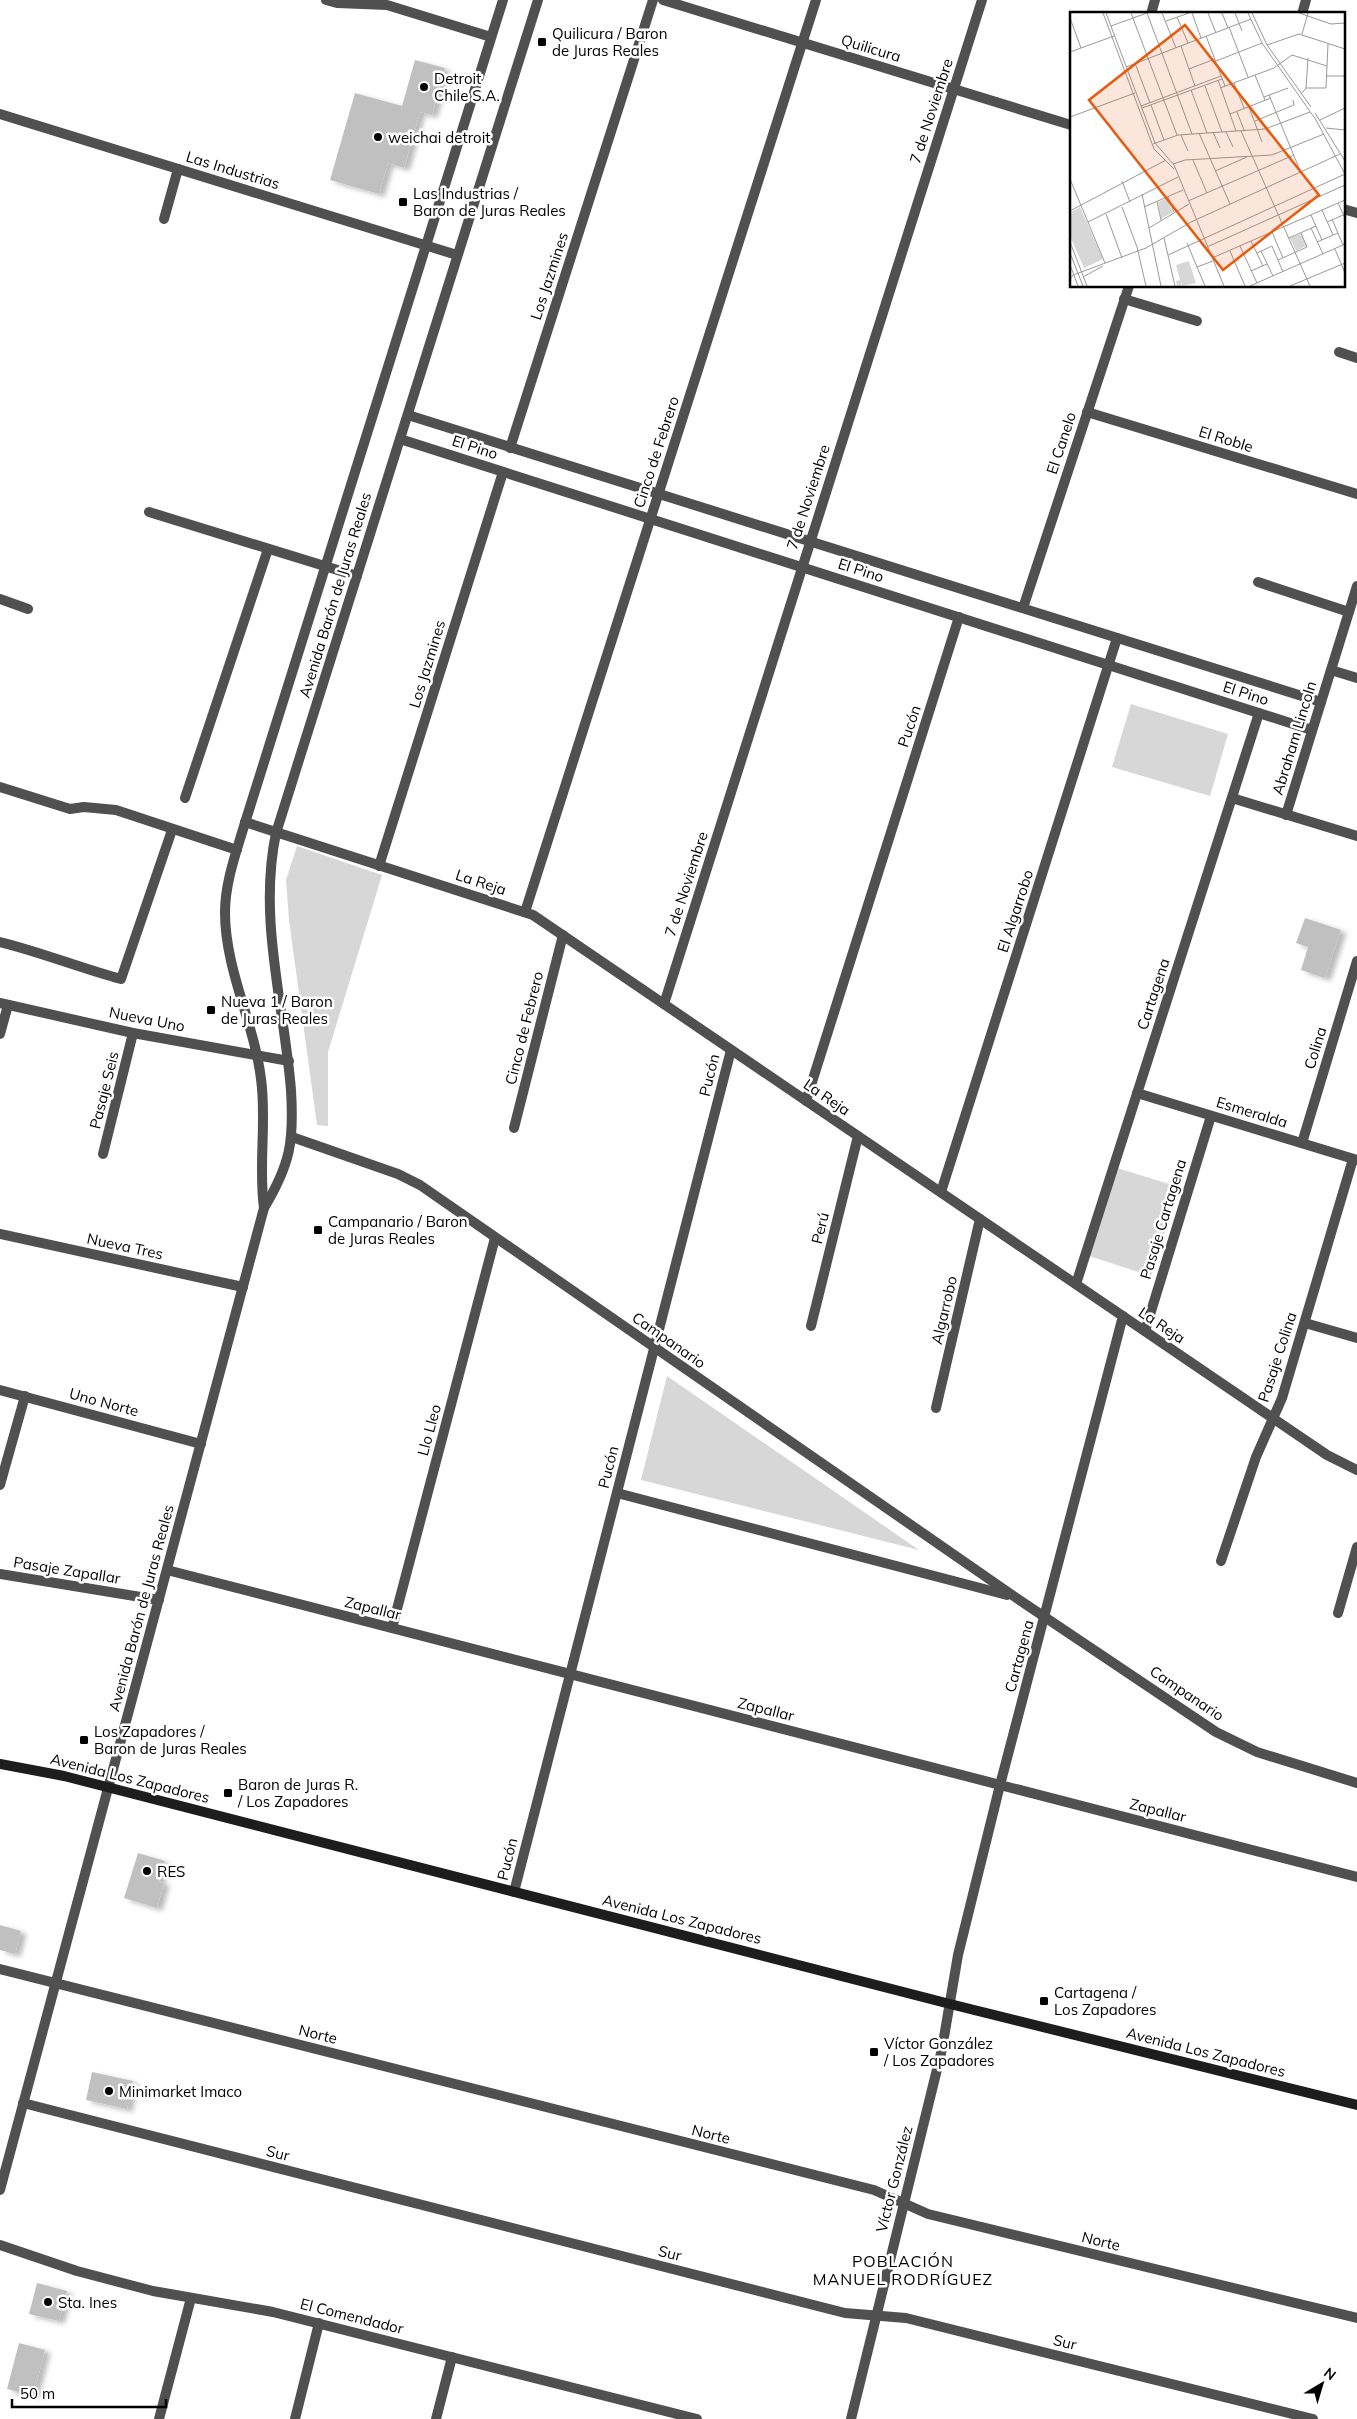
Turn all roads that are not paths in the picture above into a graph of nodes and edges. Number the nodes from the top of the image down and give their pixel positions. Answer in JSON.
{"nodes":[{"id":1,"x":326,"y":0,"type":"edge"},
{"id":2,"x":503,"y":0,"type":"edge"},
{"id":3,"x":538,"y":0,"type":"edge"},
{"id":4,"x":653,"y":0,"type":"edge"},
{"id":5,"x":663,"y":0,"type":"edge"},
{"id":6,"x":816,"y":0,"type":"edge"},
{"id":7,"x":982,"y":0,"type":"edge"},
{"id":8,"x":491,"y":38,"type":"junction"},
{"id":9,"x":802,"y":42,"type":"junction"},
{"id":10,"x":953,"y":89,"type":"junction"},
{"id":11,"x":0,"y":114,"type":"edge"},
{"id":12,"x":1070,"y":125,"type":"edge"},
{"id":13,"x":178,"y":169,"type":"junction"},
{"id":14,"x":1344,"y":209,"type":"edge"},
{"id":15,"x":1357,"y":213,"type":"edge"},
{"id":16,"x":164,"y":218,"type":"dead end"},
{"id":17,"x":426,"y":246,"type":"junction"},
{"id":18,"x":457,"y":255,"type":"junction"},
{"id":19,"x":1127,"y":288,"type":"edge"},
{"id":20,"x":1124,"y":300,"type":"junction"},
{"id":21,"x":1197,"y":321,"type":"dead end"},
{"id":22,"x":1339,"y":352,"type":"dead end"},
{"id":23,"x":1357,"y":358,"type":"edge"},
{"id":24,"x":1087,"y":412,"type":"junction"},
{"id":25,"x":408,"y":415,"type":"junction"},
{"id":26,"x":400,"y":439,"type":"junction"},
{"id":27,"x":510,"y":448,"type":"junction"},
{"id":28,"x":503,"y":472,"type":"junction"},
{"id":29,"x":658,"y":494,"type":"junction"},
{"id":30,"x":1357,"y":494,"type":"edge"},
{"id":31,"x":149,"y":512,"type":"dead end"},
{"id":32,"x":650,"y":519,"type":"junction"},
{"id":33,"x":810,"y":542,"type":"junction"},
{"id":34,"x":268,"y":549,"type":"junction"},
{"id":35,"x":326,"y":566,"type":"junction"},
{"id":36,"x":802,"y":567,"type":"junction"},
{"id":37,"x":356,"y":576,"type":"junction"},
{"id":38,"x":1258,"y":582,"type":"dead end"},
{"id":39,"x":1357,"y":586,"type":"edge"},
{"id":40,"x":0,"y":599,"type":"edge"},
{"id":41,"x":1023,"y":608,"type":"junction"},
{"id":42,"x":28,"y":609,"type":"dead end"},
{"id":43,"x":1349,"y":612,"type":"junction"},
{"id":44,"x":959,"y":617,"type":"junction"},
{"id":45,"x":1117,"y":638,"type":"junction"},
{"id":46,"x":1108,"y":665,"type":"junction"},
{"id":47,"x":1331,"y":670,"type":"junction"},
{"id":48,"x":1357,"y":678,"type":"edge"},
{"id":49,"x":1321,"y":702,"type":"junction"},
{"id":50,"x":1259,"y":713,"type":"junction"},
{"id":51,"x":1312,"y":730,"type":"junction"},
{"id":52,"x":0,"y":787,"type":"edge"},
{"id":53,"x":185,"y":798,"type":"dead end"},
{"id":54,"x":1232,"y":798,"type":"junction"},
{"id":55,"x":1286,"y":815,"type":"junction"},
{"id":56,"x":245,"y":822,"type":"junction"},
{"id":57,"x":172,"y":830,"type":"junction"},
{"id":58,"x":276,"y":833,"type":"junction"},
{"id":59,"x":1357,"y":836,"type":"edge"},
{"id":60,"x":237,"y":850,"type":"junction"},
{"id":61,"x":379,"y":866,"type":"junction"},
{"id":62,"x":525,"y":912,"type":"junction"},
{"id":63,"x":562,"y":935,"type":"junction"},
{"id":64,"x":0,"y":942,"type":"edge"},
{"id":65,"x":1357,"y":962,"type":"edge"},
{"id":66,"x":4,"y":1004,"type":"edge"},
{"id":67,"x":664,"y":1004,"type":"junction"},
{"id":68,"x":133,"y":1033,"type":"junction"},
{"id":69,"x":0,"y":1034,"type":"edge"},
{"id":70,"x":731,"y":1050,"type":"junction"},
{"id":71,"x":257,"y":1055,"type":"junction"},
{"id":72,"x":289,"y":1061,"type":"junction"},
{"id":73,"x":1137,"y":1093,"type":"junction"},
{"id":74,"x":806,"y":1101,"type":"junction"},
{"id":75,"x":1211,"y":1116,"type":"junction"},
{"id":76,"x":514,"y":1128,"type":"dead end"},
{"id":77,"x":858,"y":1136,"type":"junction"},
{"id":78,"x":292,"y":1137,"type":"junction"},
{"id":79,"x":1302,"y":1143,"type":"junction"},
{"id":80,"x":103,"y":1154,"type":"dead end"},
{"id":81,"x":1355,"y":1160,"type":"edge"},
{"id":82,"x":941,"y":1192,"type":"junction"},
{"id":83,"x":264,"y":1208,"type":"junction"},
{"id":84,"x":980,"y":1220,"type":"junction"},
{"id":85,"x":0,"y":1234,"type":"edge"},
{"id":86,"x":495,"y":1238,"type":"junction"},
{"id":87,"x":1076,"y":1284,"type":"junction"},
{"id":88,"x":243,"y":1287,"type":"junction"},
{"id":89,"x":1123,"y":1316,"type":"junction"},
{"id":90,"x":1305,"y":1323,"type":"junction"},
{"id":91,"x":811,"y":1326,"type":"dead end"},
{"id":92,"x":1145,"y":1331,"type":"junction"},
{"id":93,"x":1357,"y":1338,"type":"edge"},
{"id":94,"x":654,"y":1348,"type":"junction"},
{"id":95,"x":0,"y":1390,"type":"edge"},
{"id":96,"x":25,"y":1396,"type":"junction"},
{"id":97,"x":936,"y":1408,"type":"dead end"},
{"id":98,"x":1272,"y":1418,"type":"junction"},
{"id":99,"x":201,"y":1444,"type":"junction"},
{"id":100,"x":1357,"y":1470,"type":"edge"},
{"id":101,"x":0,"y":1484,"type":"edge"},
{"id":102,"x":616,"y":1493,"type":"junction"},
{"id":103,"x":1357,"y":1547,"type":"edge"},
{"id":104,"x":1221,"y":1561,"type":"dead end"},
{"id":105,"x":167,"y":1570,"type":"junction"},
{"id":106,"x":0,"y":1574,"type":"edge"},
{"id":107,"x":1015,"y":1596,"type":"junction"},
{"id":108,"x":159,"y":1600,"type":"junction"},
{"id":109,"x":1338,"y":1613,"type":"dead end"},
{"id":110,"x":1045,"y":1615,"type":"junction"},
{"id":111,"x":392,"y":1628,"type":"junction"},
{"id":112,"x":570,"y":1674,"type":"junction"},
{"id":113,"x":0,"y":1764,"type":"edge"},
{"id":114,"x":1357,"y":1783,"type":"edge"},
{"id":115,"x":1000,"y":1785,"type":"junction"},
{"id":116,"x":108,"y":1787,"type":"junction"},
{"id":117,"x":1357,"y":1877,"type":"edge"},
{"id":118,"x":514,"y":1892,"type":"junction"},
{"id":119,"x":0,"y":1969,"type":"edge"},
{"id":120,"x":56,"y":1984,"type":"junction"},
{"id":121,"x":950,"y":2004,"type":"junction"},
{"id":122,"x":1356,"y":2102,"type":"edge"},
{"id":123,"x":23,"y":2103,"type":"junction"},
{"id":124,"x":0,"y":2190,"type":"edge"},
{"id":125,"x":904,"y":2203,"type":"junction"},
{"id":126,"x":0,"y":2245,"type":"edge"},
{"id":127,"x":190,"y":2298,"type":"junction"},
{"id":128,"x":876,"y":2316,"type":"junction"},
{"id":129,"x":1357,"y":2318,"type":"edge"},
{"id":130,"x":320,"y":2323,"type":"junction"},
{"id":131,"x":452,"y":2357,"type":"junction"},
{"id":132,"x":692,"y":2418,"type":"edge"},
{"id":133,"x":159,"y":2419,"type":"edge"},
{"id":134,"x":295,"y":2419,"type":"edge"},
{"id":135,"x":436,"y":2419,"type":"edge"},
{"id":136,"x":851,"y":2419,"type":"edge"},
{"id":137,"x":1312,"y":2419,"type":"edge"}],
"edges":[{"from":1,"to":8,"type":"street"},
{"from":2,"to":8,"type":"street","name":"Avenida Barón de Juras Reales"},
{"from":3,"to":18,"type":"street","name":"Avenida Barón de Juras Reales"},
{"from":4,"to":27,"type":"street","name":"Los Jazmines"},
{"from":5,"to":9,"type":"street","name":"Quilicura"},
{"from":6,"to":9,"type":"street","name":"Cinco de Febrero"},
{"from":7,"to":10,"type":"street","name":"7 de Noviembre"},
{"from":8,"to":17,"type":"street","name":"Avenida Barón de Juras Reales"},
{"from":9,"to":10,"type":"street","name":"Quilicura"},
{"from":9,"to":29,"type":"street","name":"Cinco de Febrero"},
{"from":10,"to":12,"type":"street","name":"Quilicura"},
{"from":10,"to":33,"type":"street","name":"7 de Noviembre"},
{"from":11,"to":13,"type":"street","name":"Las Industrias"},
{"from":13,"to":16,"type":"street"},
{"from":13,"to":17,"type":"street","name":"Las Industrias"},
{"from":14,"to":15,"type":"street"},
{"from":17,"to":18,"type":"street","name":"Las Industrias"},
{"from":17,"to":35,"type":"street","name":"Avenida Barón de Juras Reales"},
{"from":18,"to":25,"type":"street","name":"Avenida Barón de Juras Reales"},
{"from":19,"to":20,"type":"street","name":"El Canelo"},
{"from":20,"to":21,"type":"street"},
{"from":20,"to":24,"type":"street","name":"El Canelo"},
{"from":22,"to":23,"type":"street"},
{"from":24,"to":30,"type":"street","name":"El Roble"},
{"from":24,"to":41,"type":"street","name":"El Canelo"},
{"from":25,"to":26,"type":"street","name":"Avenida Barón de Juras Reales"},
{"from":25,"to":27,"type":"street","name":"El Pino"},
{"from":26,"to":28,"type":"street","name":"El Pino"},
{"from":26,"to":37,"type":"street","name":"Avenida Barón de Juras Reales"},
{"from":27,"to":29,"type":"street","name":"El Pino"},
{"from":28,"to":32,"type":"street","name":"El Pino"},
{"from":28,"to":61,"type":"street","name":"Los Jazmines"},
{"from":29,"to":32,"type":"street","name":"Cinco de Febrero"},
{"from":29,"to":33,"type":"street","name":"El Pino"},
{"from":31,"to":34,"type":"street"},
{"from":32,"to":36,"type":"street","name":"El Pino"},
{"from":32,"to":62,"type":"street","name":"Cinco de Febrero"},
{"from":33,"to":36,"type":"street","name":"7 de Noviembre"},
{"from":33,"to":41,"type":"street","name":"El Pino"},
{"from":34,"to":35,"type":"street"},
{"from":34,"to":53,"type":"street"},
{"from":35,"to":37,"type":"street"},
{"from":35,"to":56,"type":"street","name":"Avenida Barón de Juras Reales"},
{"from":36,"to":44,"type":"street","name":"El Pino"},
{"from":36,"to":67,"type":"street","name":"7 de Noviembre"},
{"from":37,"to":58,"type":"street","name":"Avenida Barón de Juras Reales"},
{"from":38,"to":43,"type":"street"},
{"from":39,"to":43,"type":"street","name":"Abraham Lincoln"},
{"from":40,"to":42,"type":"street"},
{"from":41,"to":45,"type":"street","name":"El Pino"},
{"from":43,"to":47,"type":"street","name":"Abraham Lincoln"},
{"from":44,"to":46,"type":"street","name":"El Pino"},
{"from":44,"to":74,"type":"street","name":"Pucón"},
{"from":45,"to":46,"type":"street","name":"El Algarrobo"},
{"from":45,"to":49,"type":"street","name":"El Pino"},
{"from":46,"to":50,"type":"street","name":"El Pino"},
{"from":46,"to":82,"type":"street","name":"El Algarrobo"},
{"from":47,"to":48,"type":"street","name":"Abraham Lincoln"},
{"from":47,"to":49,"type":"street","name":"Abraham Lincoln"},
{"from":49,"to":51,"type":"street","name":"Abraham Lincoln"},
{"from":50,"to":51,"type":"street","name":"El Pino"},
{"from":50,"to":54,"type":"street","name":"Cartagena"},
{"from":51,"to":55,"type":"street","name":"Abraham Lincoln"},
{"from":52,"to":57,"type":"street"},
{"from":54,"to":55,"type":"street"},
{"from":54,"to":73,"type":"street","name":"Cartagena"},
{"from":55,"to":59,"type":"street"},
{"from":56,"to":58,"type":"street","name":"La Reja"},
{"from":56,"to":60,"type":"street","name":"Avenida Barón de Juras Reales"},
{"from":57,"to":60,"type":"street"},
{"from":57,"to":64,"type":"street"},
{"from":58,"to":61,"type":"street","name":"La Reja"},
{"from":58,"to":72,"type":"street","name":"Avenida Barón de Juras Reales"},
{"from":60,"to":71,"type":"street","name":"Avenida Barón de Juras Reales"},
{"from":61,"to":62,"type":"street","name":"La Reja"},
{"from":62,"to":63,"type":"street","name":"La Reja"},
{"from":63,"to":67,"type":"street","name":"La Reja"},
{"from":63,"to":76,"type":"street","name":"Cinco de Febrero"},
{"from":65,"to":79,"type":"street","name":"Colina"},
{"from":66,"to":68,"type":"street","name":"Nueva Uno"},
{"from":66,"to":69,"type":"street"},
{"from":67,"to":70,"type":"street","name":"La Reja"},
{"from":68,"to":71,"type":"street","name":"Nueva Uno"},
{"from":68,"to":80,"type":"street","name":"Pasaje Seis"},
{"from":70,"to":74,"type":"street","name":"La Reja"},
{"from":70,"to":94,"type":"street","name":"Pucón"},
{"from":71,"to":72,"type":"street","name":"Nueva Uno"},
{"from":71,"to":83,"type":"street","name":"Avenida Barón de Juras Reales"},
{"from":72,"to":78,"type":"street","name":"Avenida Barón de Juras Reales"},
{"from":73,"to":75,"type":"street","name":"Esmeralda"},
{"from":73,"to":87,"type":"street","name":"Cartagena"},
{"from":74,"to":77,"type":"street","name":"La Reja"},
{"from":75,"to":79,"type":"street","name":"Esmeralda"},
{"from":75,"to":92,"type":"street","name":"Pasaje Cartagena"},
{"from":77,"to":82,"type":"street","name":"La Reja"},
{"from":77,"to":91,"type":"street","name":"Perú"},
{"from":78,"to":83,"type":"street","name":"Avenida Barón de Juras Reales"},
{"from":78,"to":86,"type":"street","name":"Campanario"},
{"from":79,"to":81,"type":"street","name":"Esmeralda"},
{"from":81,"to":90,"type":"street","name":"Pasaje Colina"},
{"from":82,"to":84,"type":"street","name":"La Reja"},
{"from":83,"to":88,"type":"street","name":"Avenida Barón de Juras Reales"},
{"from":84,"to":87,"type":"street","name":"La Reja"},
{"from":84,"to":97,"type":"street","name":"Algarrobo"},
{"from":85,"to":88,"type":"street","name":"Nueva Tres"},
{"from":86,"to":94,"type":"street","name":"Campanario"},
{"from":86,"to":111,"type":"street","name":"Llo Lleo"},
{"from":87,"to":89,"type":"street","name":"La Reja"},
{"from":88,"to":99,"type":"street","name":"Avenida Barón de Juras Reales"},
{"from":89,"to":92,"type":"street","name":"La Reja"},
{"from":89,"to":110,"type":"street","name":"Cartagena"},
{"from":90,"to":93,"type":"street"},
{"from":90,"to":98,"type":"street","name":"Pasaje Colina"},
{"from":92,"to":98,"type":"street","name":"La Reja"},
{"from":94,"to":102,"type":"street","name":"Pucón"},
{"from":94,"to":107,"type":"street","name":"Campanario"},
{"from":95,"to":96,"type":"street","name":"Uno Norte"},
{"from":96,"to":99,"type":"street","name":"Uno Norte"},
{"from":96,"to":101,"type":"street"},
{"from":98,"to":100,"type":"street","name":"La Reja"},
{"from":98,"to":104,"type":"street","name":"Pasaje Colina"},
{"from":99,"to":105,"type":"street","name":"Avenida Barón de Juras Reales"},
{"from":102,"to":107,"type":"street","name":"Campanario"},
{"from":102,"to":112,"type":"street","name":"Pucón"},
{"from":103,"to":109,"type":"street"},
{"from":105,"to":108,"type":"street","name":"Avenida Barón de Juras Reales"},
{"from":105,"to":111,"type":"street","name":"Zapallar"},
{"from":106,"to":108,"type":"street","name":"Pasaje Zapallar"},
{"from":107,"to":110,"type":"street","name":"Campanario"},
{"from":108,"to":116,"type":"street","name":"Avenida Barón de Juras Reales"},
{"from":110,"to":114,"type":"street","name":"Campanario"},
{"from":110,"to":115,"type":"street","name":"Cartagena"},
{"from":111,"to":112,"type":"street","name":"Zapallar"},
{"from":112,"to":115,"type":"street","name":"Zapallar"},
{"from":112,"to":118,"type":"street","name":"Pucón"},
{"from":113,"to":116,"type":"main road","name":"Avenida Los Zapadores"},
{"from":115,"to":117,"type":"street","name":"Zapallar"},
{"from":115,"to":121,"type":"street","name":"Cartagena"},
{"from":116,"to":118,"type":"main road","name":"Avenida Los Zapadores"},
{"from":116,"to":120,"type":"street","name":"Avenida Barón de Juras Reales"},
{"from":118,"to":121,"type":"main road","name":"Avenida Los Zapadores"},
{"from":119,"to":120,"type":"street","name":"Norte"},
{"from":120,"to":123,"type":"street","name":"Avenida Barón de Juras Reales"},
{"from":120,"to":125,"type":"street","name":"Norte"},
{"from":121,"to":122,"type":"main road","name":"Avenida Los Zapadores"},
{"from":121,"to":125,"type":"street","name":"Víctor González"},
{"from":123,"to":124,"type":"street","name":"Avenida Barón de Juras Reales"},
{"from":123,"to":128,"type":"street","name":"Sur"},
{"from":125,"to":128,"type":"street","name":"Víctor González"},
{"from":125,"to":129,"type":"street","name":"Norte"},
{"from":126,"to":127,"type":"street","name":"El Comendador"},
{"from":127,"to":130,"type":"street","name":"El Comendador"},
{"from":127,"to":133,"type":"street"},
{"from":128,"to":136,"type":"street","name":"Víctor González"},
{"from":128,"to":137,"type":"street","name":"Sur"},
{"from":130,"to":131,"type":"street","name":"El Comendador"},
{"from":130,"to":134,"type":"street"},
{"from":131,"to":132,"type":"street","name":"El Comendador"},
{"from":131,"to":135,"type":"street"}]}
